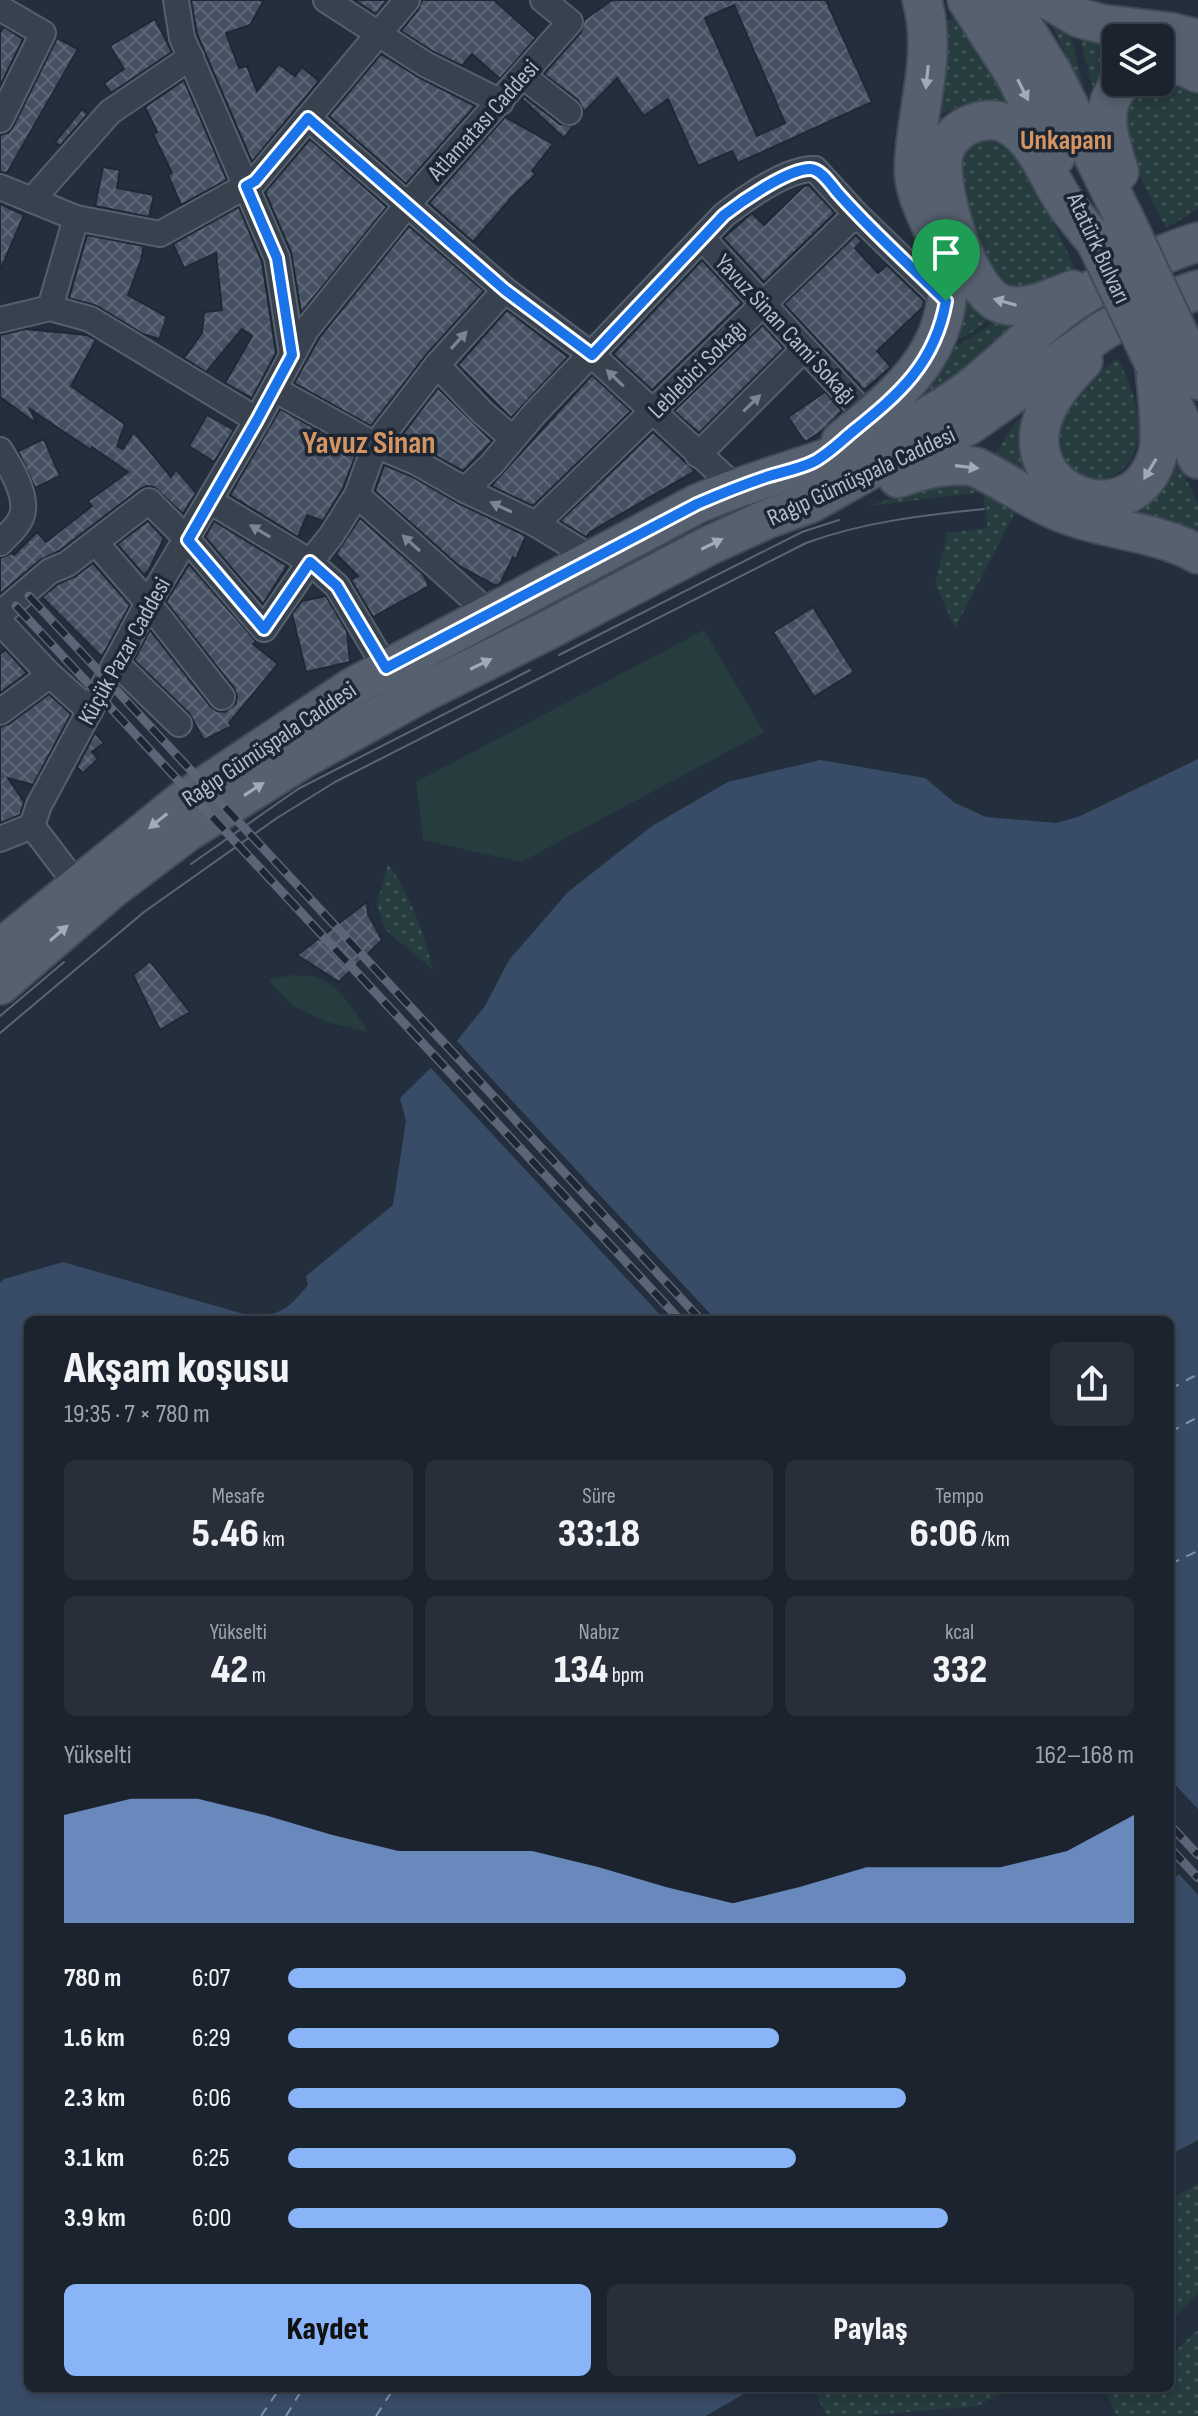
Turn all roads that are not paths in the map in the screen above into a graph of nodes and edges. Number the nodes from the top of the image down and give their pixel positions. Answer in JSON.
{"nodes":[{"id":1,"x":176,"y":0,"type":"edge"},
{"id":2,"x":326,"y":0,"type":"edge"},
{"id":3,"x":407,"y":0,"type":"edge"},
{"id":4,"x":543,"y":0,"type":"edge"},
{"id":5,"x":922,"y":0,"type":"edge"},
{"id":6,"x":967,"y":0,"type":"edge"},
{"id":7,"x":1007,"y":0,"type":"edge"},
{"id":8,"x":1049,"y":0,"type":"edge"},
{"id":9,"x":0,"y":8,"type":"edge"},
{"id":10,"x":379,"y":33,"type":"junction"},
{"id":11,"x":1198,"y":39,"type":"edge"},
{"id":12,"x":191,"y":57,"type":"junction"},
{"id":13,"x":1174,"y":66,"type":"edge"},
{"id":14,"x":1198,"y":73,"type":"edge"},
{"id":15,"x":523,"y":76,"type":"junction"},
{"id":16,"x":1113,"y":96,"type":"edge"},
{"id":17,"x":501,"y":102,"type":"junction"},
{"id":18,"x":569,"y":112,"type":"dead end"},
{"id":19,"x":308,"y":118,"type":"junction"},
{"id":20,"x":0,"y":120,"type":"edge"},
{"id":21,"x":250,"y":184,"type":"junction"},
{"id":22,"x":0,"y":187,"type":"edge"},
{"id":23,"x":32,"y":200,"type":"junction"},
{"id":24,"x":408,"y":204,"type":"junction"},
{"id":25,"x":856,"y":214,"type":"junction"},
{"id":26,"x":76,"y":218,"type":"junction"},
{"id":27,"x":1112,"y":234,"type":"junction"},
{"id":28,"x":1191,"y":238,"type":"edge"},
{"id":29,"x":703,"y":239,"type":"junction"},
{"id":30,"x":1107,"y":283,"type":"junction"},
{"id":31,"x":505,"y":290,"type":"junction"},
{"id":32,"x":1198,"y":290,"type":"edge"},
{"id":33,"x":946,"y":301,"type":"junction"},
{"id":34,"x":762,"y":303,"type":"junction"},
{"id":35,"x":50,"y":308,"type":"junction"},
{"id":36,"x":0,"y":320,"type":"edge"},
{"id":37,"x":306,"y":330,"type":"joint"},
{"id":38,"x":1104,"y":330,"type":"junction"},
{"id":39,"x":804,"y":349,"type":"junction"},
{"id":40,"x":292,"y":355,"type":"junction"},
{"id":41,"x":592,"y":355,"type":"junction"},
{"id":42,"x":437,"y":365,"type":"junction"},
{"id":43,"x":1184,"y":365,"type":"edge"},
{"id":44,"x":274,"y":389,"type":"junction"},
{"id":45,"x":652,"y":413,"type":"junction"},
{"id":46,"x":869,"y":418,"type":"junction"},
{"id":47,"x":257,"y":420,"type":"junction"},
{"id":48,"x":512,"y":438,"type":"junction"},
{"id":49,"x":375,"y":445,"type":"junction"},
{"id":50,"x":0,"y":450,"type":"edge"},
{"id":51,"x":698,"y":455,"type":"junction"},
{"id":52,"x":1198,"y":459,"type":"edge"},
{"id":53,"x":813,"y":462,"type":"junction"},
{"id":54,"x":735,"y":487,"type":"junction"},
{"id":55,"x":465,"y":490,"type":"junction"},
{"id":56,"x":357,"y":495,"type":"junction"},
{"id":57,"x":210,"y":501,"type":"junction"},
{"id":58,"x":811,"y":503,"type":"junction"},
{"id":59,"x":536,"y":524,"type":"junction"},
{"id":60,"x":188,"y":540,"type":"junction"},
{"id":61,"x":0,"y":543,"type":"edge"},
{"id":62,"x":96,"y":543,"type":"junction"},
{"id":63,"x":1198,"y":554,"type":"edge"},
{"id":64,"x":593,"y":559,"type":"junction"},
{"id":65,"x":310,"y":562,"type":"junction"},
{"id":66,"x":148,"y":603,"type":"junction"},
{"id":67,"x":0,"y":614,"type":"edge"},
{"id":68,"x":490,"y":614,"type":"junction"},
{"id":69,"x":0,"y":622,"type":"edge"},
{"id":70,"x":116,"y":663,"type":"junction"},
{"id":71,"x":386,"y":668,"type":"junction"},
{"id":72,"x":50,"y":675,"type":"junction"},
{"id":73,"x":222,"y":697,"type":"dead end"},
{"id":74,"x":90,"y":711,"type":"junction"},
{"id":75,"x":0,"y":712,"type":"edge"},
{"id":76,"x":179,"y":724,"type":"dead end"},
{"id":77,"x":32,"y":826,"type":"junction"},
{"id":78,"x":0,"y":839,"type":"edge"},
{"id":79,"x":77,"y":885,"type":"junction"},
{"id":80,"x":0,"y":949,"type":"edge"},
{"id":81,"x":0,"y":985,"type":"edge"}],
"edges":[{"from":1,"to":12,"type":"street"},
{"from":2,"to":10,"type":"street"},
{"from":3,"to":10,"type":"street"},
{"from":4,"to":15,"type":"street","name":"Atlamatası Caddesi"},
{"from":5,"to":33,"type":"main road","one_way":true},
{"from":6,"to":27,"type":"main road","name":"Atatürk Bulvarı","one_way":true},
{"from":7,"to":27,"type":"main road","name":"Atatürk Bulvarı"},
{"from":8,"to":11,"type":"main road"},
{"from":9,"to":20,"type":"street"},
{"from":10,"to":17,"type":"street"},
{"from":10,"to":19,"type":"street"},
{"from":12,"to":21,"type":"street"},
{"from":12,"to":23,"type":"street"},
{"from":13,"to":14,"type":"main road"},
{"from":15,"to":17,"type":"street","name":"Atlamatası Caddesi"},
{"from":15,"to":18,"type":"street"},
{"from":16,"to":27,"type":"main road"},
{"from":17,"to":24,"type":"street","name":"Atlamatası Caddesi"},
{"from":19,"to":21,"type":"street"},
{"from":19,"to":24,"type":"street"},
{"from":21,"to":26,"type":"street"},
{"from":21,"to":40,"type":"street"},
{"from":22,"to":23,"type":"street"},
{"from":23,"to":26,"type":"street"},
{"from":24,"to":31,"type":"street"},
{"from":24,"to":37,"type":"street","name":"Atlamatası Caddesi"},
{"from":25,"to":29,"type":"street"},
{"from":25,"to":33,"type":"street"},
{"from":25,"to":34,"type":"street","name":"Leblebici Sokağı"},
{"from":26,"to":35,"type":"street"},
{"from":30,"to":27,"type":"main road","one_way":true},
{"from":27,"to":43,"type":"main road","name":"Atatürk Bulvarı","bridge":true},
{"from":28,"to":30,"type":"main road"},
{"from":29,"to":34,"type":"street","name":"Yavuz Sinan Cami Sokağı"},
{"from":29,"to":41,"type":"street"},
{"from":30,"to":53,"type":"main road","name":"Ragıp Gümüşpala Caddesi"},
{"from":31,"to":41,"type":"street"},
{"from":42,"to":31,"type":"street","one_way":true},
{"from":32,"to":38,"type":"main road","name":"Ragıp Gümüşpala Caddesi"},
{"from":33,"to":46,"type":"main road"},
{"from":34,"to":39,"type":"street","name":"Yavuz Sinan Cami Sokağı"},
{"from":34,"to":45,"type":"street","name":"Leblebici Sokağı"},
{"from":35,"to":36,"type":"street"},
{"from":35,"to":47,"type":"street"},
{"from":37,"to":40,"type":"street","name":"Küçük Pazar Caddesi"},
{"from":43,"to":38,"type":"main road","one_way":true},
{"from":38,"to":58,"type":"main road","name":"Ragıp Gümüşpala Caddesi"},
{"from":39,"to":46,"type":"street","name":"Yavuz Sinan Cami Sokağı"},
{"from":51,"to":39,"type":"street","one_way":true},
{"from":40,"to":44,"type":"street","name":"Küçük Pazar Caddesi"},
{"from":45,"to":41,"type":"street","one_way":true},
{"from":41,"to":48,"type":"street"},
{"from":42,"to":48,"type":"street"},
{"from":42,"to":49,"type":"street"},
{"from":43,"to":52,"type":"main road","name":"Atatürk Bulvarı"},
{"from":44,"to":47,"type":"street","name":"Küçük Pazar Caddesi"},
{"from":44,"to":49,"type":"street"},
{"from":45,"to":51,"type":"street"},
{"from":45,"to":59,"type":"street","name":"Leblebici Sokağı"},
{"from":46,"to":53,"type":"main road"},
{"from":47,"to":57,"type":"street","name":"Küçük Pazar Caddesi"},
{"from":48,"to":55,"type":"street"},
{"from":49,"to":55,"type":"street"},
{"from":49,"to":56,"type":"street"},
{"from":50,"to":61,"type":"street"},
{"from":51,"to":54,"type":"street"},
{"from":53,"to":54,"type":"main road","name":"Ragıp Gümüşpala Caddesi"},
{"from":54,"to":64,"type":"main road","name":"Ragıp Gümüşpala Caddesi"},
{"from":59,"to":55,"type":"street","one_way":true},
{"from":56,"to":65,"type":"street"},
{"from":68,"to":56,"type":"street","one_way":true},
{"from":57,"to":60,"type":"street","name":"Küçük Pazar Caddesi"},
{"from":65,"to":57,"type":"street","one_way":true},
{"from":58,"to":63,"type":"main road","one_way":true},
{"from":81,"to":58,"type":"main road","name":"Ragıp Gümüşpala Caddesi","one_way":true},
{"from":59,"to":64,"type":"street"},
{"from":60,"to":62,"type":"street"},
{"from":60,"to":65,"type":"street"},
{"from":60,"to":66,"type":"street","name":"Küçük Pazar Caddesi"},
{"from":62,"to":66,"type":"street"},
{"from":62,"to":67,"type":"street"},
{"from":64,"to":68,"type":"main road","name":"Ragıp Gümüşpala Caddesi"},
{"from":65,"to":71,"type":"street"},
{"from":66,"to":70,"type":"street","name":"Küçük Pazar Caddesi"},
{"from":66,"to":73,"type":"street"},
{"from":68,"to":71,"type":"main road","name":"Ragıp Gümüşpala Caddesi"},
{"from":69,"to":72,"type":"street"},
{"from":70,"to":74,"type":"street","name":"Küçük Pazar Caddesi"},
{"from":70,"to":76,"type":"street"},
{"from":71,"to":79,"type":"main road","name":"Ragıp Gümüşpala Caddesi","one_way":true},
{"from":72,"to":74,"type":"street"},
{"from":72,"to":75,"type":"street"},
{"from":74,"to":77,"type":"street","name":"Küçük Pazar Caddesi"},
{"from":77,"to":78,"type":"street"},
{"from":77,"to":79,"type":"street"},
{"from":79,"to":80,"type":"main road","name":"Ragıp Gümüşpala Caddesi"}]}
